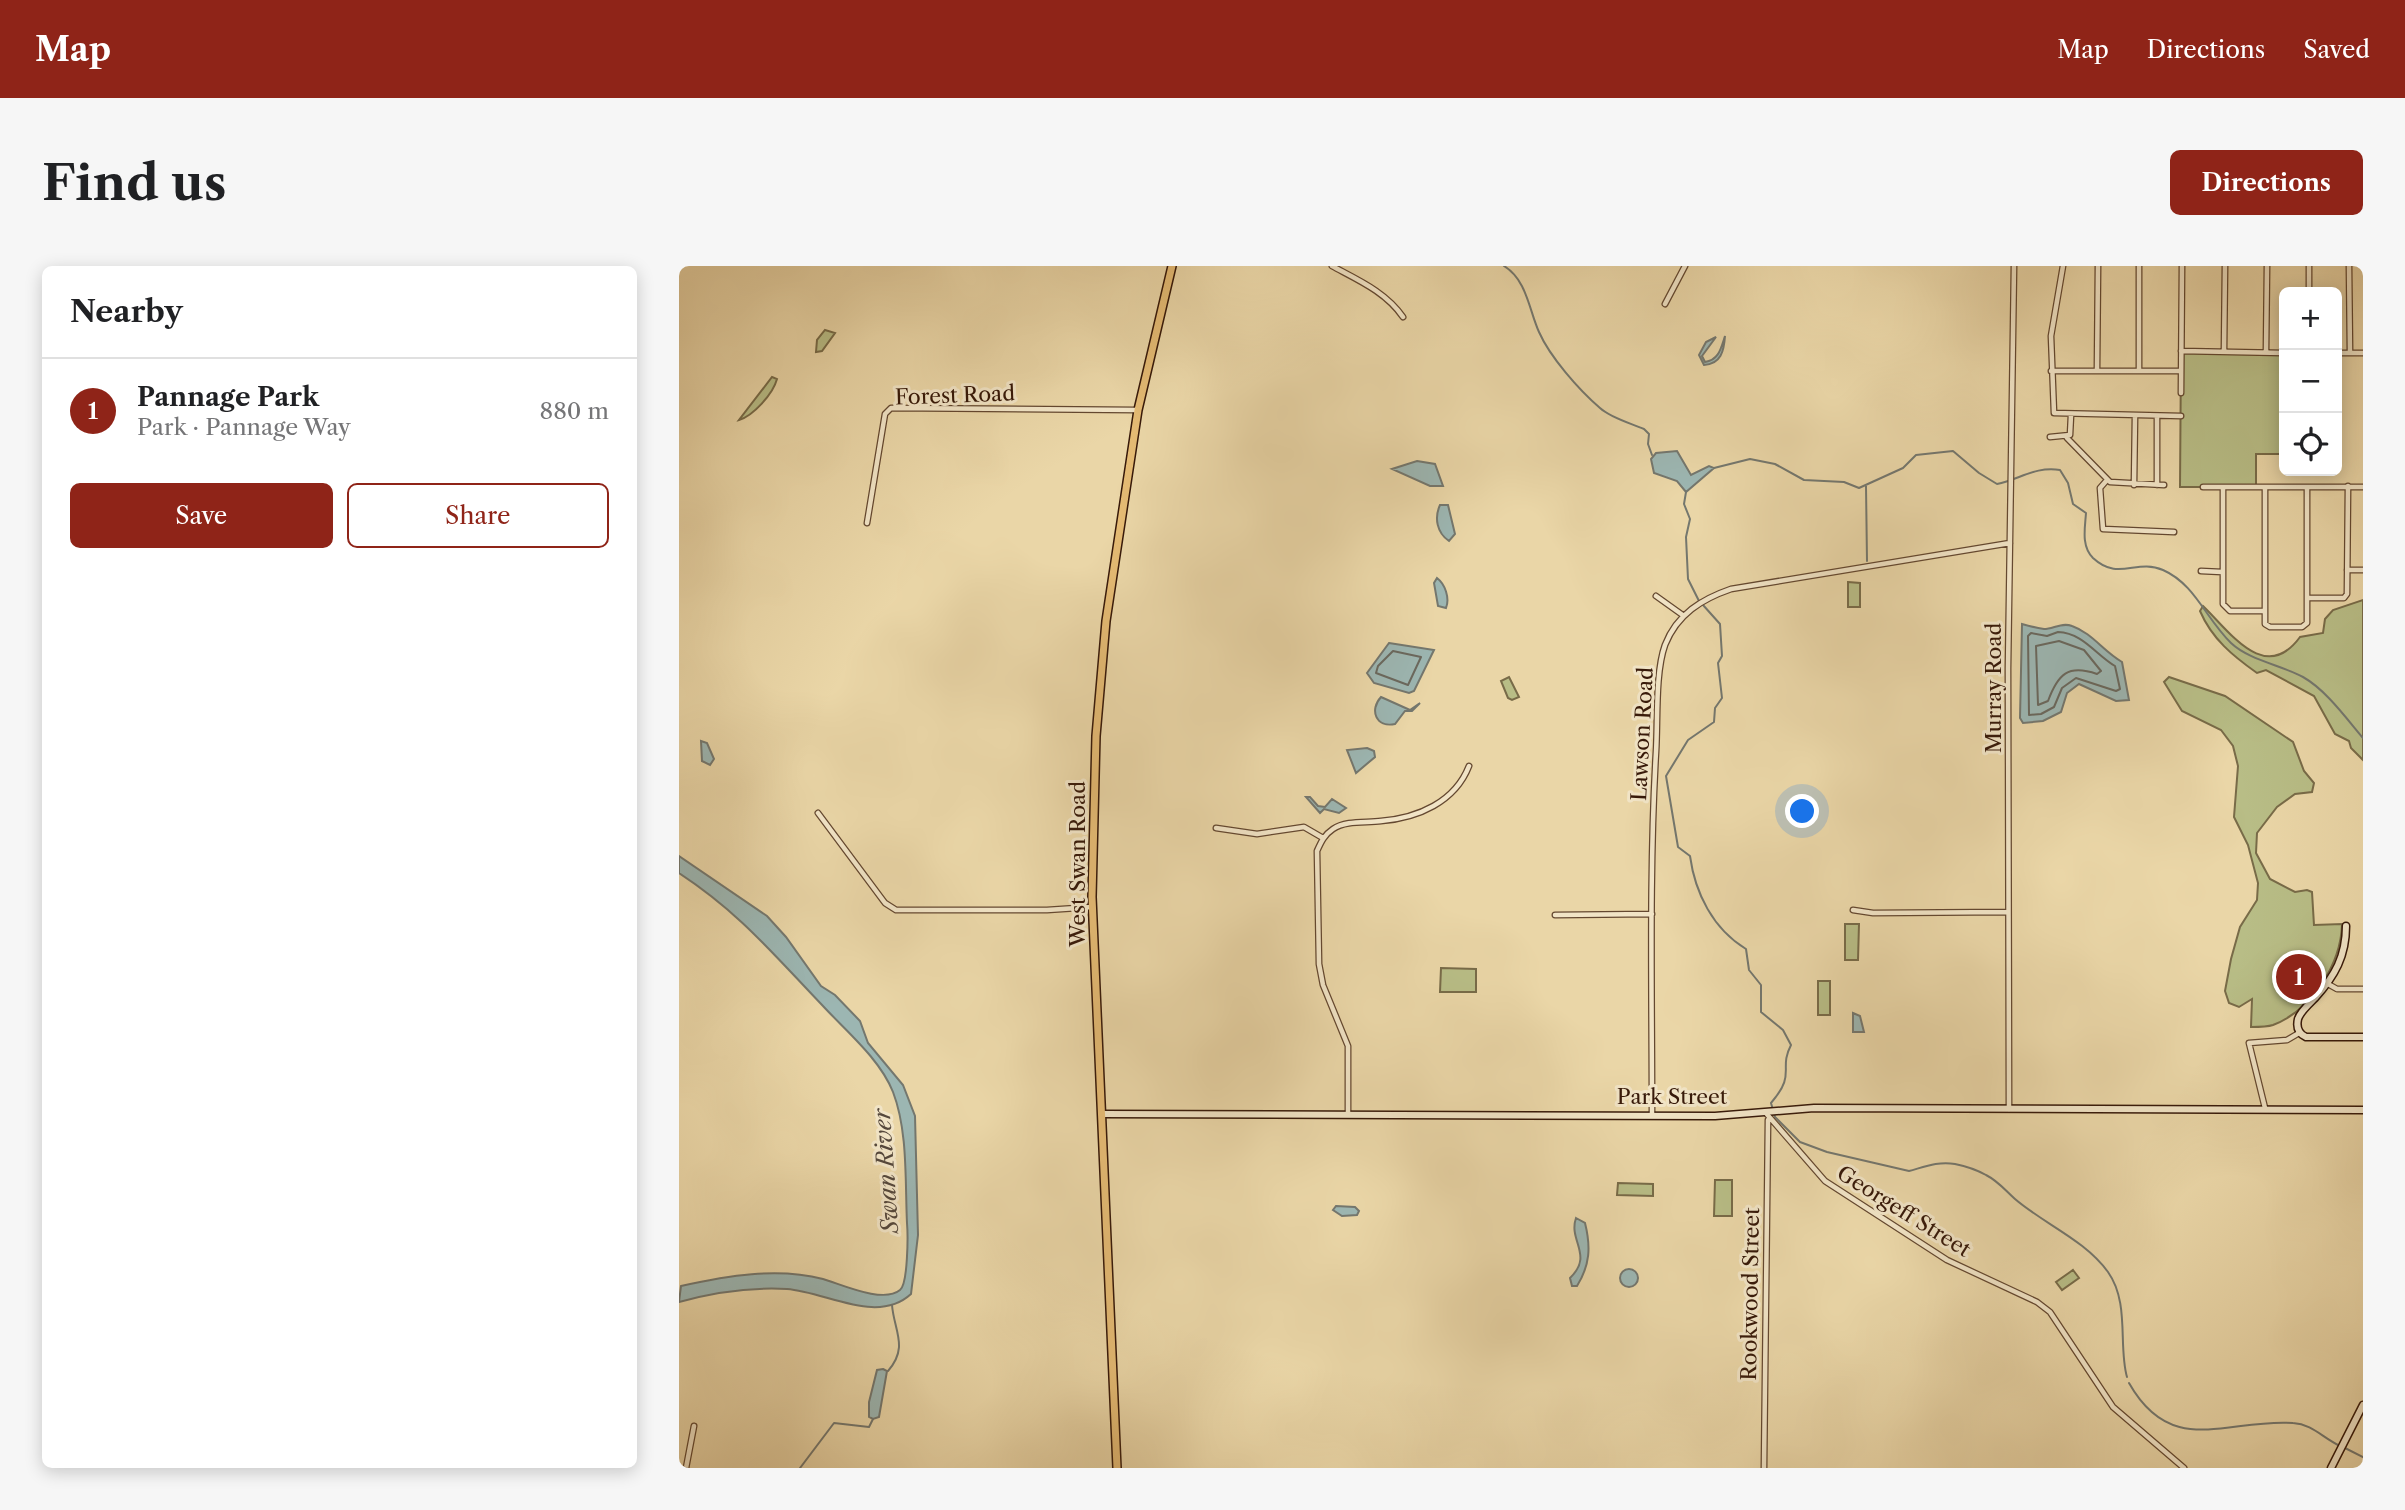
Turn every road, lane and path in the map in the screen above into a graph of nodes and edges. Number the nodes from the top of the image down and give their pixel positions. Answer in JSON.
{"nodes":[{"id":1,"x":1172,"y":266,"type":"edge"},
{"id":2,"x":1332,"y":266,"type":"edge"},
{"id":3,"x":1685,"y":266,"type":"edge"},
{"id":4,"x":2014,"y":266,"type":"edge"},
{"id":5,"x":2063,"y":266,"type":"edge"},
{"id":6,"x":2098,"y":266,"type":"edge"},
{"id":7,"x":2139,"y":266,"type":"edge"},
{"id":8,"x":2182,"y":266,"type":"edge"},
{"id":9,"x":2225,"y":266,"type":"edge"},
{"id":10,"x":2267,"y":266,"type":"edge"},
{"id":11,"x":2309,"y":266,"type":"edge"},
{"id":12,"x":2349,"y":266,"type":"edge"},
{"id":13,"x":2309,"y":287,"type":"edge"},
{"id":14,"x":1665,"y":304,"type":"dead end"},
{"id":15,"x":1403,"y":317,"type":"dead end"},
{"id":16,"x":2181,"y":351,"type":"junction"},
{"id":17,"x":2224,"y":352,"type":"junction"},
{"id":18,"x":2266,"y":352,"type":"junction"},
{"id":19,"x":2279,"y":353,"type":"edge"},
{"id":20,"x":2342,"y":353,"type":"edge"},
{"id":21,"x":2350,"y":353,"type":"junction"},
{"id":22,"x":2363,"y":353,"type":"edge"},
{"id":23,"x":2097,"y":370,"type":"junction"},
{"id":24,"x":2051,"y":371,"type":"junction"},
{"id":25,"x":2139,"y":371,"type":"junction"},
{"id":26,"x":2181,"y":371,"type":"junction"},
{"id":27,"x":2181,"y":393,"type":"dead end"},
{"id":28,"x":1138,"y":410,"type":"junction"},
{"id":29,"x":2071,"y":415,"type":"junction"},
{"id":30,"x":2135,"y":416,"type":"junction"},
{"id":31,"x":2157,"y":416,"type":"junction"},
{"id":32,"x":2181,"y":416,"type":"dead end"},
{"id":33,"x":2050,"y":437,"type":"dead end"},
{"id":34,"x":2067,"y":438,"type":"junction"},
{"id":35,"x":2107,"y":480,"type":"junction"},
{"id":36,"x":2134,"y":485,"type":"junction"},
{"id":37,"x":2157,"y":485,"type":"junction"},
{"id":38,"x":2164,"y":485,"type":"dead end"},
{"id":39,"x":2307,"y":486,"type":"junction"},
{"id":40,"x":2348,"y":486,"type":"junction"},
{"id":41,"x":2203,"y":487,"type":"dead end"},
{"id":42,"x":2223,"y":487,"type":"junction"},
{"id":43,"x":2265,"y":487,"type":"junction"},
{"id":44,"x":2363,"y":487,"type":"edge"},
{"id":45,"x":867,"y":523,"type":"dead end"},
{"id":46,"x":2175,"y":531,"type":"dead end"},
{"id":47,"x":2010,"y":543,"type":"junction"},
{"id":48,"x":2347,"y":570,"type":"junction"},
{"id":49,"x":2363,"y":570,"type":"edge"},
{"id":50,"x":2201,"y":571,"type":"dead end"},
{"id":51,"x":2222,"y":572,"type":"junction"},
{"id":52,"x":1656,"y":596,"type":"dead end"},
{"id":53,"x":2307,"y":598,"type":"junction"},
{"id":54,"x":2264,"y":611,"type":"junction"},
{"id":55,"x":1684,"y":616,"type":"junction"},
{"id":56,"x":1468,"y":766,"type":"dead end"},
{"id":57,"x":818,"y":813,"type":"dead end"},
{"id":58,"x":1216,"y":828,"type":"dead end"},
{"id":59,"x":1323,"y":838,"type":"junction"},
{"id":60,"x":1093,"y":907,"type":"junction"},
{"id":61,"x":1853,"y":910,"type":"dead end"},
{"id":62,"x":2008,"y":912,"type":"junction"},
{"id":63,"x":1652,"y":914,"type":"junction"},
{"id":64,"x":1555,"y":915,"type":"dead end"},
{"id":65,"x":2346,"y":926,"type":"dead end"},
{"id":66,"x":2328,"y":984,"type":"junction"},
{"id":67,"x":2363,"y":989,"type":"edge"},
{"id":68,"x":2299,"y":1033,"type":"junction"},
{"id":69,"x":2363,"y":1037,"type":"edge"},
{"id":70,"x":2266,"y":1109,"type":"junction"},
{"id":71,"x":2009,"y":1110,"type":"junction"},
{"id":72,"x":2241,"y":1110,"type":"junction"},
{"id":73,"x":2282,"y":1110,"type":"junction"},
{"id":74,"x":2363,"y":1110,"type":"edge"},
{"id":75,"x":1764,"y":1111,"type":"junction"},
{"id":76,"x":1102,"y":1114,"type":"junction"},
{"id":77,"x":1349,"y":1114,"type":"junction"},
{"id":78,"x":1651,"y":1114,"type":"junction"},
{"id":79,"x":1768,"y":1120,"type":"junction"},
{"id":80,"x":2363,"y":1405,"type":"edge"},
{"id":81,"x":694,"y":1426,"type":"dead end"},
{"id":82,"x":686,"y":1468,"type":"edge"},
{"id":83,"x":1117,"y":1468,"type":"edge"},
{"id":84,"x":1764,"y":1468,"type":"edge"},
{"id":85,"x":2184,"y":1468,"type":"edge"},
{"id":86,"x":2331,"y":1468,"type":"edge"}],
"edges":[{"from":1,"to":28,"type":"main road","name":"West Swan Road"},
{"from":2,"to":15,"type":"street"},
{"from":3,"to":14,"type":"street"},
{"from":4,"to":47,"type":"street","name":"Murray Road"},
{"from":5,"to":24,"type":"street"},
{"from":6,"to":23,"type":"street"},
{"from":7,"to":25,"type":"street"},
{"from":8,"to":16,"type":"street"},
{"from":9,"to":17,"type":"street"},
{"from":10,"to":18,"type":"street"},
{"from":11,"to":13,"type":"street"},
{"from":12,"to":21,"type":"street"},
{"from":16,"to":17,"type":"street"},
{"from":16,"to":26,"type":"street"},
{"from":17,"to":18,"type":"street"},
{"from":18,"to":19,"type":"street"},
{"from":20,"to":21,"type":"street"},
{"from":21,"to":22,"type":"street"},
{"from":23,"to":24,"type":"street"},
{"from":23,"to":25,"type":"street"},
{"from":24,"to":29,"type":"street"},
{"from":25,"to":26,"type":"street"},
{"from":26,"to":27,"type":"street"},
{"from":28,"to":45,"type":"street","name":"Forest Road"},
{"from":28,"to":60,"type":"main road","name":"West Swan Road"},
{"from":29,"to":30,"type":"street"},
{"from":29,"to":34,"type":"street"},
{"from":30,"to":31,"type":"street"},
{"from":30,"to":36,"type":"street"},
{"from":31,"to":32,"type":"street"},
{"from":31,"to":37,"type":"street"},
{"from":33,"to":34,"type":"street"},
{"from":34,"to":35,"type":"street"},
{"from":35,"to":36,"type":"street"},
{"from":35,"to":46,"type":"street"},
{"from":36,"to":37,"type":"street"},
{"from":37,"to":38,"type":"street"},
{"from":39,"to":40,"type":"street"},
{"from":39,"to":43,"type":"street"},
{"from":39,"to":53,"type":"street"},
{"from":40,"to":44,"type":"street"},
{"from":40,"to":48,"type":"street"},
{"from":41,"to":42,"type":"street"},
{"from":42,"to":43,"type":"street"},
{"from":42,"to":51,"type":"street"},
{"from":43,"to":54,"type":"street"},
{"from":47,"to":55,"type":"street","name":"Lawson Road"},
{"from":47,"to":62,"type":"street","name":"Murray Road"},
{"from":48,"to":49,"type":"street"},
{"from":48,"to":53,"type":"street"},
{"from":50,"to":51,"type":"street"},
{"from":51,"to":54,"type":"street"},
{"from":52,"to":55,"type":"street"},
{"from":53,"to":54,"type":"street"},
{"from":55,"to":63,"type":"street","name":"Lawson Road"},
{"from":56,"to":59,"type":"street"},
{"from":57,"to":60,"type":"street"},
{"from":58,"to":59,"type":"street"},
{"from":59,"to":77,"type":"street"},
{"from":60,"to":76,"type":"main road","name":"West Swan Road"},
{"from":61,"to":62,"type":"street"},
{"from":62,"to":71,"type":"street","name":"Murray Road"},
{"from":63,"to":64,"type":"street"},
{"from":63,"to":78,"type":"street","name":"Lawson Road"},
{"from":65,"to":66,"type":"street"},
{"from":66,"to":67,"type":"street"},
{"from":66,"to":68,"type":"street"},
{"from":68,"to":69,"type":"street"},
{"from":68,"to":70,"type":"street"},
{"from":70,"to":72,"type":"street","name":"Park Street"},
{"from":70,"to":73,"type":"street","name":"Park Street"},
{"from":71,"to":72,"type":"street","name":"Park Street"},
{"from":71,"to":75,"type":"street","name":"Park Street"},
{"from":72,"to":73,"type":"street","name":"Park Street"},
{"from":73,"to":74,"type":"street","name":"Park Street"},
{"from":75,"to":78,"type":"street","name":"Park Street"},
{"from":75,"to":79,"type":"street","name":"Georgeff Street"},
{"from":76,"to":77,"type":"street","name":"Park Street"},
{"from":76,"to":83,"type":"main road","name":"West Swan Road"},
{"from":77,"to":78,"type":"street","name":"Park Street"},
{"from":79,"to":84,"type":"street","name":"Rookwood Street"},
{"from":79,"to":85,"type":"street","name":"Georgeff Street"},
{"from":80,"to":86,"type":"street"},
{"from":81,"to":82,"type":"street"}]}
